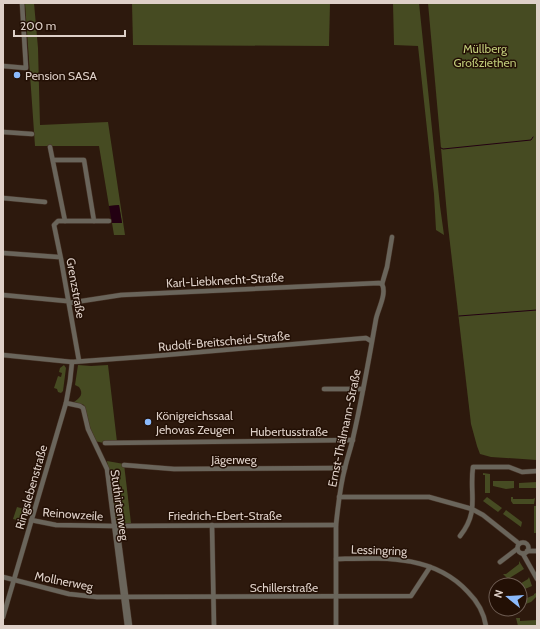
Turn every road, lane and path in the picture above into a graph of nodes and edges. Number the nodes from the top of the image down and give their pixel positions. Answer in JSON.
{"nodes":[{"id":1,"x":22,"y":3,"type":"edge"},
{"id":2,"x":3,"y":66,"type":"edge"},
{"id":3,"x":3,"y":132,"type":"edge"},
{"id":4,"x":32,"y":134,"type":"dead end"},
{"id":5,"x":50,"y":147,"type":"dead end"},
{"id":6,"x":53,"y":160,"type":"junction"},
{"id":7,"x":3,"y":198,"type":"edge"},
{"id":8,"x":45,"y":202,"type":"dead end"},
{"id":9,"x":65,"y":221,"type":"junction"},
{"id":10,"x":94,"y":221,"type":"junction"},
{"id":11,"x":109,"y":221,"type":"dead end"},
{"id":12,"x":392,"y":237,"type":"dead end"},
{"id":13,"x":3,"y":252,"type":"edge"},
{"id":14,"x":58,"y":257,"type":"dead end"},
{"id":15,"x":382,"y":284,"type":"junction"},
{"id":16,"x":3,"y":295,"type":"edge"},
{"id":17,"x":67,"y":302,"type":"junction"},
{"id":18,"x":371,"y":341,"type":"junction"},
{"id":19,"x":3,"y":355,"type":"edge"},
{"id":20,"x":76,"y":361,"type":"junction"},
{"id":21,"x":324,"y":389,"type":"dead end"},
{"id":22,"x":363,"y":389,"type":"junction"},
{"id":23,"x":66,"y":403,"type":"junction"},
{"id":24,"x":353,"y":440,"type":"junction"},
{"id":25,"x":105,"y":442,"type":"dead end"},
{"id":26,"x":124,"y":465,"type":"dead end"},
{"id":27,"x":345,"y":468,"type":"junction"},
{"id":28,"x":537,"y":471,"type":"edge"},
{"id":29,"x":339,"y":497,"type":"junction"},
{"id":30,"x":472,"y":509,"type":"junction"},
{"id":31,"x":31,"y":520,"type":"junction"},
{"id":32,"x":336,"y":524,"type":"junction"},
{"id":33,"x":212,"y":525,"type":"junction"},
{"id":34,"x":115,"y":526,"type":"junction"},
{"id":35,"x":460,"y":536,"type":"dead end"},
{"id":36,"x":518,"y":547,"type":"junction"},
{"id":37,"x":537,"y":551,"type":"edge"},
{"id":38,"x":525,"y":552,"type":"junction"},
{"id":39,"x":336,"y":559,"type":"junction"},
{"id":40,"x":500,"y":562,"type":"dead end"},
{"id":41,"x":430,"y":567,"type":"junction"},
{"id":42,"x":3,"y":577,"type":"edge"},
{"id":43,"x":537,"y":579,"type":"edge"},
{"id":44,"x":14,"y":580,"type":"junction"},
{"id":45,"x":336,"y":596,"type":"junction"},
{"id":46,"x":124,"y":597,"type":"junction"},
{"id":47,"x":214,"y":597,"type":"junction"},
{"id":48,"x":3,"y":617,"type":"edge"},
{"id":49,"x":127,"y":626,"type":"edge"},
{"id":50,"x":130,"y":626,"type":"edge"},
{"id":51,"x":214,"y":626,"type":"edge"},
{"id":52,"x":336,"y":626,"type":"edge"},
{"id":53,"x":486,"y":626,"type":"edge"}],
"edges":[{"from":1,"to":2,"type":"street"},
{"from":3,"to":4,"type":"street"},
{"from":5,"to":6,"type":"street"},
{"from":6,"to":9,"type":"street"},
{"from":6,"to":10,"type":"street"},
{"from":7,"to":8,"type":"street"},
{"from":9,"to":10,"type":"street"},
{"from":9,"to":17,"type":"street","name":"Grenzstraße"},
{"from":10,"to":11,"type":"street"},
{"from":12,"to":15,"type":"street","name":"Ernst-Thälmann-Straße"},
{"from":13,"to":14,"type":"street"},
{"from":15,"to":17,"type":"street","name":"Karl-Liebknecht-Straße"},
{"from":15,"to":18,"type":"street","name":"Ernst-Thälmann-Straße"},
{"from":16,"to":17,"type":"street","name":"Karl-Liebknecht-Straße"},
{"from":17,"to":20,"type":"street","name":"Grenzstraße"},
{"from":18,"to":20,"type":"street","name":"Rudolf-Breitscheid-Straße"},
{"from":18,"to":22,"type":"street","name":"Ernst-Thälmann-Straße"},
{"from":19,"to":20,"type":"street","name":"Rudolf-Breitscheid-Straße"},
{"from":20,"to":23,"type":"street","name":"Ringslebenstraße"},
{"from":21,"to":22,"type":"street"},
{"from":22,"to":24,"type":"street","name":"Ernst-Thälmann-Straße"},
{"from":23,"to":31,"type":"street","name":"Ringslebenstraße"},
{"from":23,"to":34,"type":"street","name":"Stuthirtenweg"},
{"from":24,"to":25,"type":"street","name":"Hubertusstraße"},
{"from":24,"to":27,"type":"street","name":"Ernst-Thälmann-Straße"},
{"from":26,"to":27,"type":"street","name":"Jägerweg"},
{"from":27,"to":29,"type":"street","name":"Ernst-Thälmann-Straße"},
{"from":28,"to":30,"type":"street"},
{"from":29,"to":30,"type":"street"},
{"from":29,"to":32,"type":"street","name":"Ernst-Thälmann-Straße"},
{"from":30,"to":35,"type":"street"},
{"from":30,"to":36,"type":"street"},
{"from":31,"to":34,"type":"street","name":"Reinowzeile"},
{"from":31,"to":44,"type":"street","name":"Ringslebenstraße"},
{"from":32,"to":33,"type":"street","name":"Friedrich-Ebert-Straße"},
{"from":32,"to":39,"type":"street","name":"Ernst-Thälmann-Straße"},
{"from":33,"to":34,"type":"street","name":"Friedrich-Ebert-Straße"},
{"from":33,"to":47,"type":"street"},
{"from":34,"to":46,"type":"street","name":"Stuthirtenweg"},
{"from":36,"to":38,"type":"street"},
{"from":36,"to":38,"type":"street"},
{"from":36,"to":40,"type":"street"},
{"from":37,"to":38,"type":"street"},
{"from":38,"to":43,"type":"street"},
{"from":39,"to":41,"type":"street","name":"Lessingring"},
{"from":39,"to":45,"type":"street","name":"Ernst-Thälmann-Straße"},
{"from":41,"to":45,"type":"street","name":"Schillerstraße"},
{"from":41,"to":53,"type":"street","name":"Lessingring"},
{"from":42,"to":44,"type":"street","name":"Mollnerweg"},
{"from":44,"to":46,"type":"street","name":"Mollnerweg"},
{"from":44,"to":48,"type":"street","name":"Ringslebenstraße"},
{"from":45,"to":47,"type":"street","name":"Schillerstraße"},
{"from":45,"to":52,"type":"street","name":"Ernst-Thälmann-Straße"},
{"from":46,"to":47,"type":"street","name":"Schillerstraße"},
{"from":46,"to":49,"type":"street","name":"Stuthirtenweg"},
{"from":46,"to":50,"type":"street"},
{"from":47,"to":51,"type":"street"}]}
